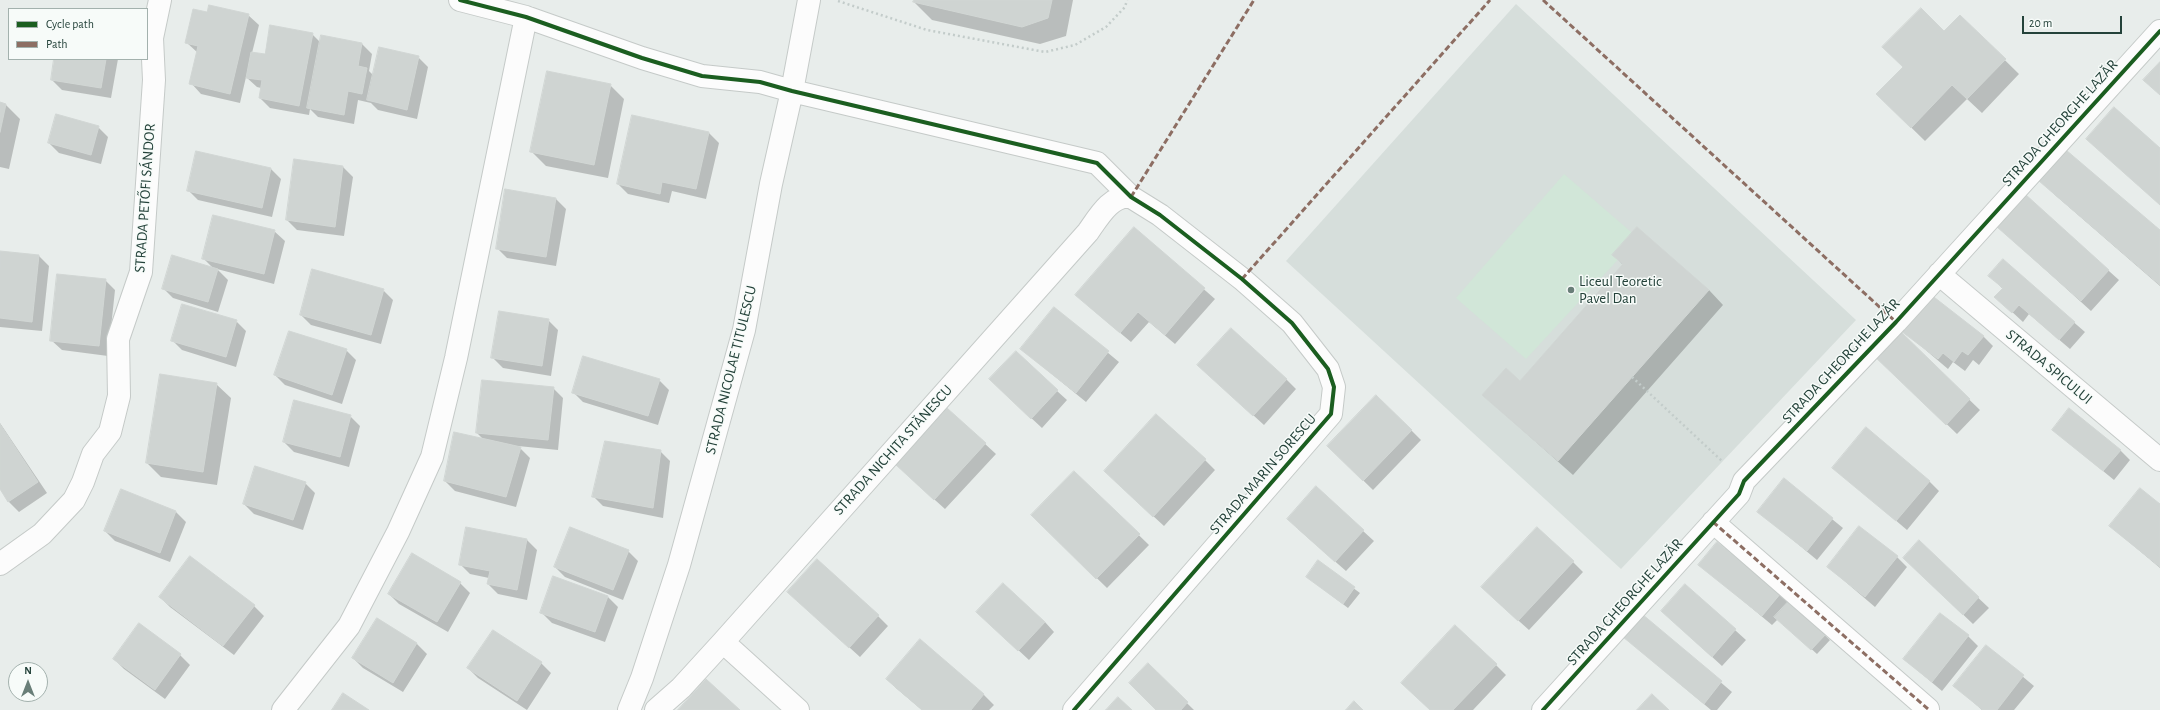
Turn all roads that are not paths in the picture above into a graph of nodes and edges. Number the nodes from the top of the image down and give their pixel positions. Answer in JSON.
{"nodes":[{"id":1,"x":160,"y":0,"type":"edge"},
{"id":2,"x":460,"y":0,"type":"edge"},
{"id":3,"x":809,"y":0,"type":"edge"},
{"id":4,"x":526,"y":17,"type":"junction"},
{"id":5,"x":2160,"y":31,"type":"edge"},
{"id":6,"x":792,"y":91,"type":"junction"},
{"id":7,"x":1131,"y":197,"type":"junction"},
{"id":8,"x":1939,"y":274,"type":"junction"},
{"id":9,"x":2160,"y":460,"type":"edge"},
{"id":10,"x":1714,"y":522,"type":"junction"},
{"id":11,"x":0,"y":564,"type":"edge"},
{"id":12,"x":722,"y":642,"type":"junction"},
{"id":13,"x":1928,"y":709,"type":"dead end"},
{"id":14,"x":283,"y":710,"type":"edge"},
{"id":15,"x":629,"y":710,"type":"edge"},
{"id":16,"x":656,"y":710,"type":"edge"},
{"id":17,"x":798,"y":710,"type":"edge"},
{"id":18,"x":1074,"y":710,"type":"edge"},
{"id":19,"x":1543,"y":710,"type":"edge"}],
"edges":[{"from":1,"to":11,"type":"street","name":"STRADA PETŐFI SÁNDOR"},
{"from":2,"to":4,"type":"street","name":"STRADA MARIN SORESCU"},
{"from":3,"to":6,"type":"street","name":"STRADA NICOLAE TITULESCU"},
{"from":4,"to":6,"type":"street","name":"STRADA MARIN SORESCU"},
{"from":4,"to":14,"type":"street"},
{"from":5,"to":8,"type":"street","name":"STRADA GHEORGHE LAZĂR"},
{"from":6,"to":7,"type":"street","name":"STRADA MARIN SORESCU"},
{"from":6,"to":15,"type":"street","name":"STRADA NICOLAE TITULESCU"},
{"from":7,"to":12,"type":"street","name":"STRADA NICHITA STĂNESCU"},
{"from":7,"to":18,"type":"street","name":"STRADA MARIN SORESCU"},
{"from":8,"to":9,"type":"street","name":"STRADA SPICULUI"},
{"from":8,"to":10,"type":"street","name":"STRADA GHEORGHE LAZĂR"},
{"from":10,"to":13,"type":"street"},
{"from":10,"to":19,"type":"street","name":"STRADA GHEORGHE LAZĂR"},
{"from":12,"to":16,"type":"street","name":"STRADA NICHITA STĂNESCU"},
{"from":12,"to":17,"type":"street"}]}
